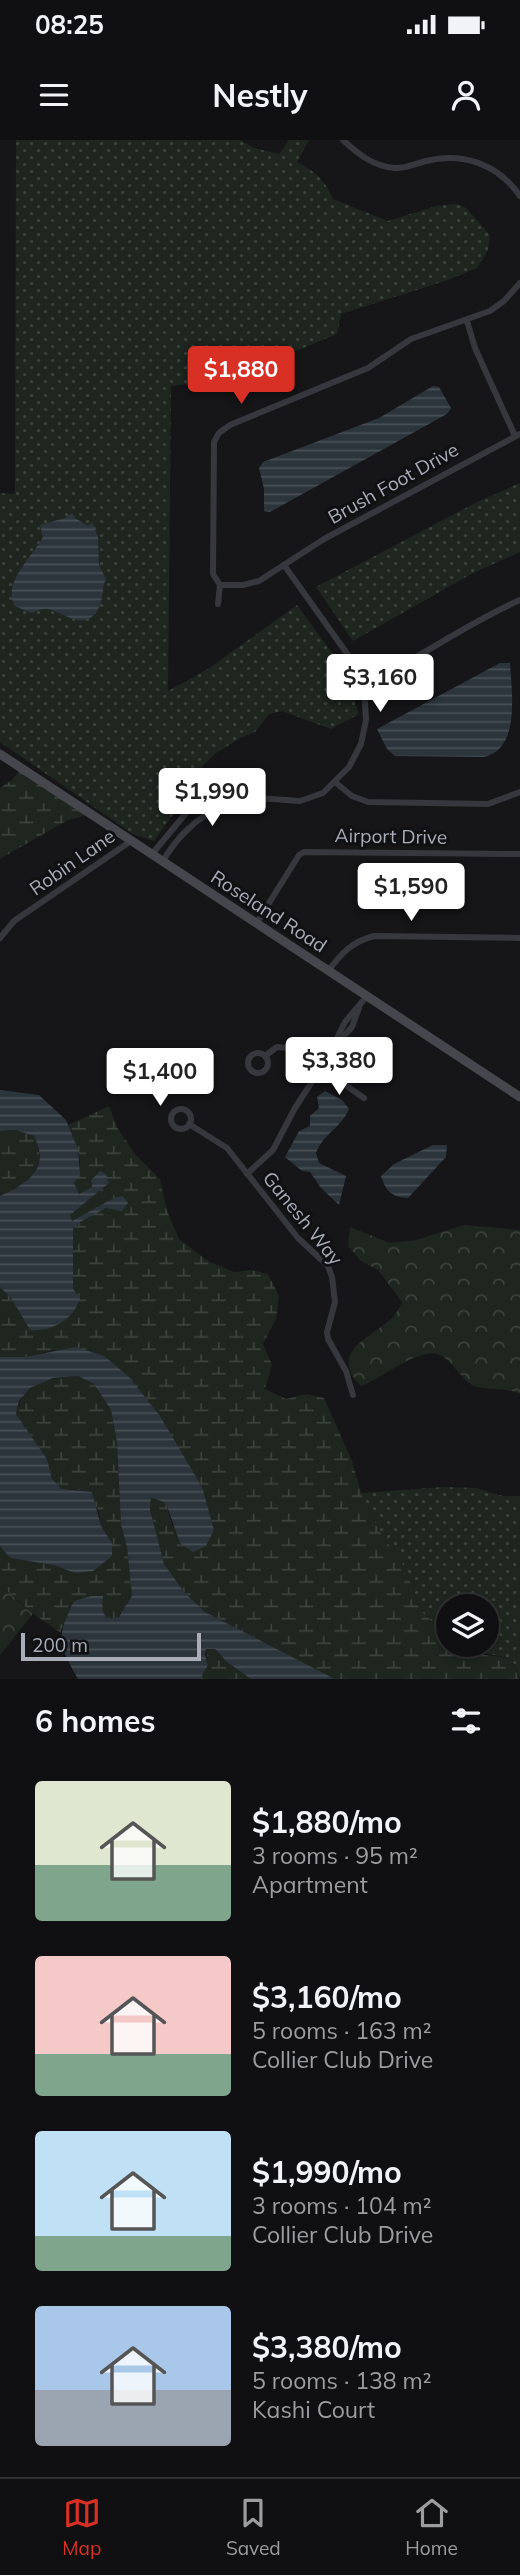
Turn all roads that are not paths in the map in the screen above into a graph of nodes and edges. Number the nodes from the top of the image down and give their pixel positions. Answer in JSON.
{"nodes":[{"id":1,"x":343,"y":140,"type":"edge"},
{"id":2,"x":520,"y":196,"type":"edge"},
{"id":3,"x":520,"y":283,"type":"edge"},
{"id":4,"x":467,"y":321,"type":"junction"},
{"id":5,"x":211,"y":428,"type":"dead end"},
{"id":6,"x":219,"y":433,"type":"junction"},
{"id":7,"x":517,"y":435,"type":"edge"},
{"id":8,"x":284,"y":565,"type":"junction"},
{"id":9,"x":220,"y":585,"type":"junction"},
{"id":10,"x":520,"y":600,"type":"edge"},
{"id":11,"x":218,"y":604,"type":"dead end"},
{"id":12,"x":364,"y":684,"type":"junction"},
{"id":13,"x":0,"y":754,"type":"edge"},
{"id":14,"x":335,"y":782,"type":"junction"},
{"id":15,"x":520,"y":792,"type":"edge"},
{"id":16,"x":258,"y":798,"type":"junction"},
{"id":17,"x":174,"y":826,"type":"junction"},
{"id":18,"x":183,"y":834,"type":"junction"},
{"id":19,"x":131,"y":841,"type":"junction"},
{"id":20,"x":520,"y":854,"type":"edge"},
{"id":21,"x":152,"y":855,"type":"junction"},
{"id":22,"x":163,"y":861,"type":"junction"},
{"id":23,"x":256,"y":924,"type":"junction"},
{"id":24,"x":0,"y":938,"type":"edge"},
{"id":25,"x":520,"y":938,"type":"edge"},
{"id":26,"x":328,"y":971,"type":"junction"},
{"id":27,"x":367,"y":996,"type":"junction"},
{"id":28,"x":265,"y":1056,"type":"dead end"},
{"id":29,"x":326,"y":1060,"type":"junction"},
{"id":30,"x":312,"y":1062,"type":"junction"},
{"id":31,"x":328,"y":1073,"type":"junction"},
{"id":32,"x":315,"y":1077,"type":"junction"},
{"id":33,"x":520,"y":1097,"type":"edge"},
{"id":34,"x":364,"y":1098,"type":"dead end"},
{"id":35,"x":189,"y":1124,"type":"dead end"},
{"id":36,"x":247,"y":1174,"type":"junction"},
{"id":37,"x":353,"y":1395,"type":"dead end"}],
"edges":[{"from":1,"to":2,"type":"street"},
{"from":3,"to":4,"type":"street"},
{"from":4,"to":6,"type":"street"},
{"from":4,"to":7,"type":"street"},
{"from":5,"to":6,"type":"street"},
{"from":6,"to":9,"type":"street"},
{"from":7,"to":8,"type":"street","name":"Brush Foot Drive"},
{"from":8,"to":9,"type":"street","name":"Brush Foot Drive"},
{"from":8,"to":12,"type":"street"},
{"from":9,"to":11,"type":"street"},
{"from":10,"to":12,"type":"street"},
{"from":12,"to":14,"type":"street"},
{"from":13,"to":19,"type":"main road","name":"Roseland Road"},
{"from":14,"to":15,"type":"street"},
{"from":14,"to":16,"type":"street"},
{"from":16,"to":17,"type":"street"},
{"from":16,"to":18,"type":"street"},
{"from":17,"to":18,"type":"street"},
{"from":17,"to":21,"type":"street"},
{"from":18,"to":22,"type":"street"},
{"from":19,"to":21,"type":"main road","name":"Roseland Road"},
{"from":19,"to":24,"type":"street","name":"Robin Lane"},
{"from":20,"to":23,"type":"street","name":"Airport Drive"},
{"from":21,"to":22,"type":"main road","name":"Roseland Road"},
{"from":22,"to":23,"type":"main road","name":"Roseland Road"},
{"from":23,"to":26,"type":"main road","name":"Roseland Road"},
{"from":25,"to":26,"type":"street"},
{"from":26,"to":27,"type":"main road","name":"Roseland Road"},
{"from":27,"to":29,"type":"street"},
{"from":27,"to":33,"type":"main road","name":"Roseland Road"},
{"from":28,"to":30,"type":"street"},
{"from":29,"to":30,"type":"street"},
{"from":29,"to":31,"type":"street"},
{"from":30,"to":32,"type":"street"},
{"from":31,"to":32,"type":"street"},
{"from":31,"to":34,"type":"street"},
{"from":32,"to":36,"type":"street"},
{"from":35,"to":36,"type":"street","name":"Ganesh Way"},
{"from":36,"to":37,"type":"street","name":"Ganesh Way"}]}
